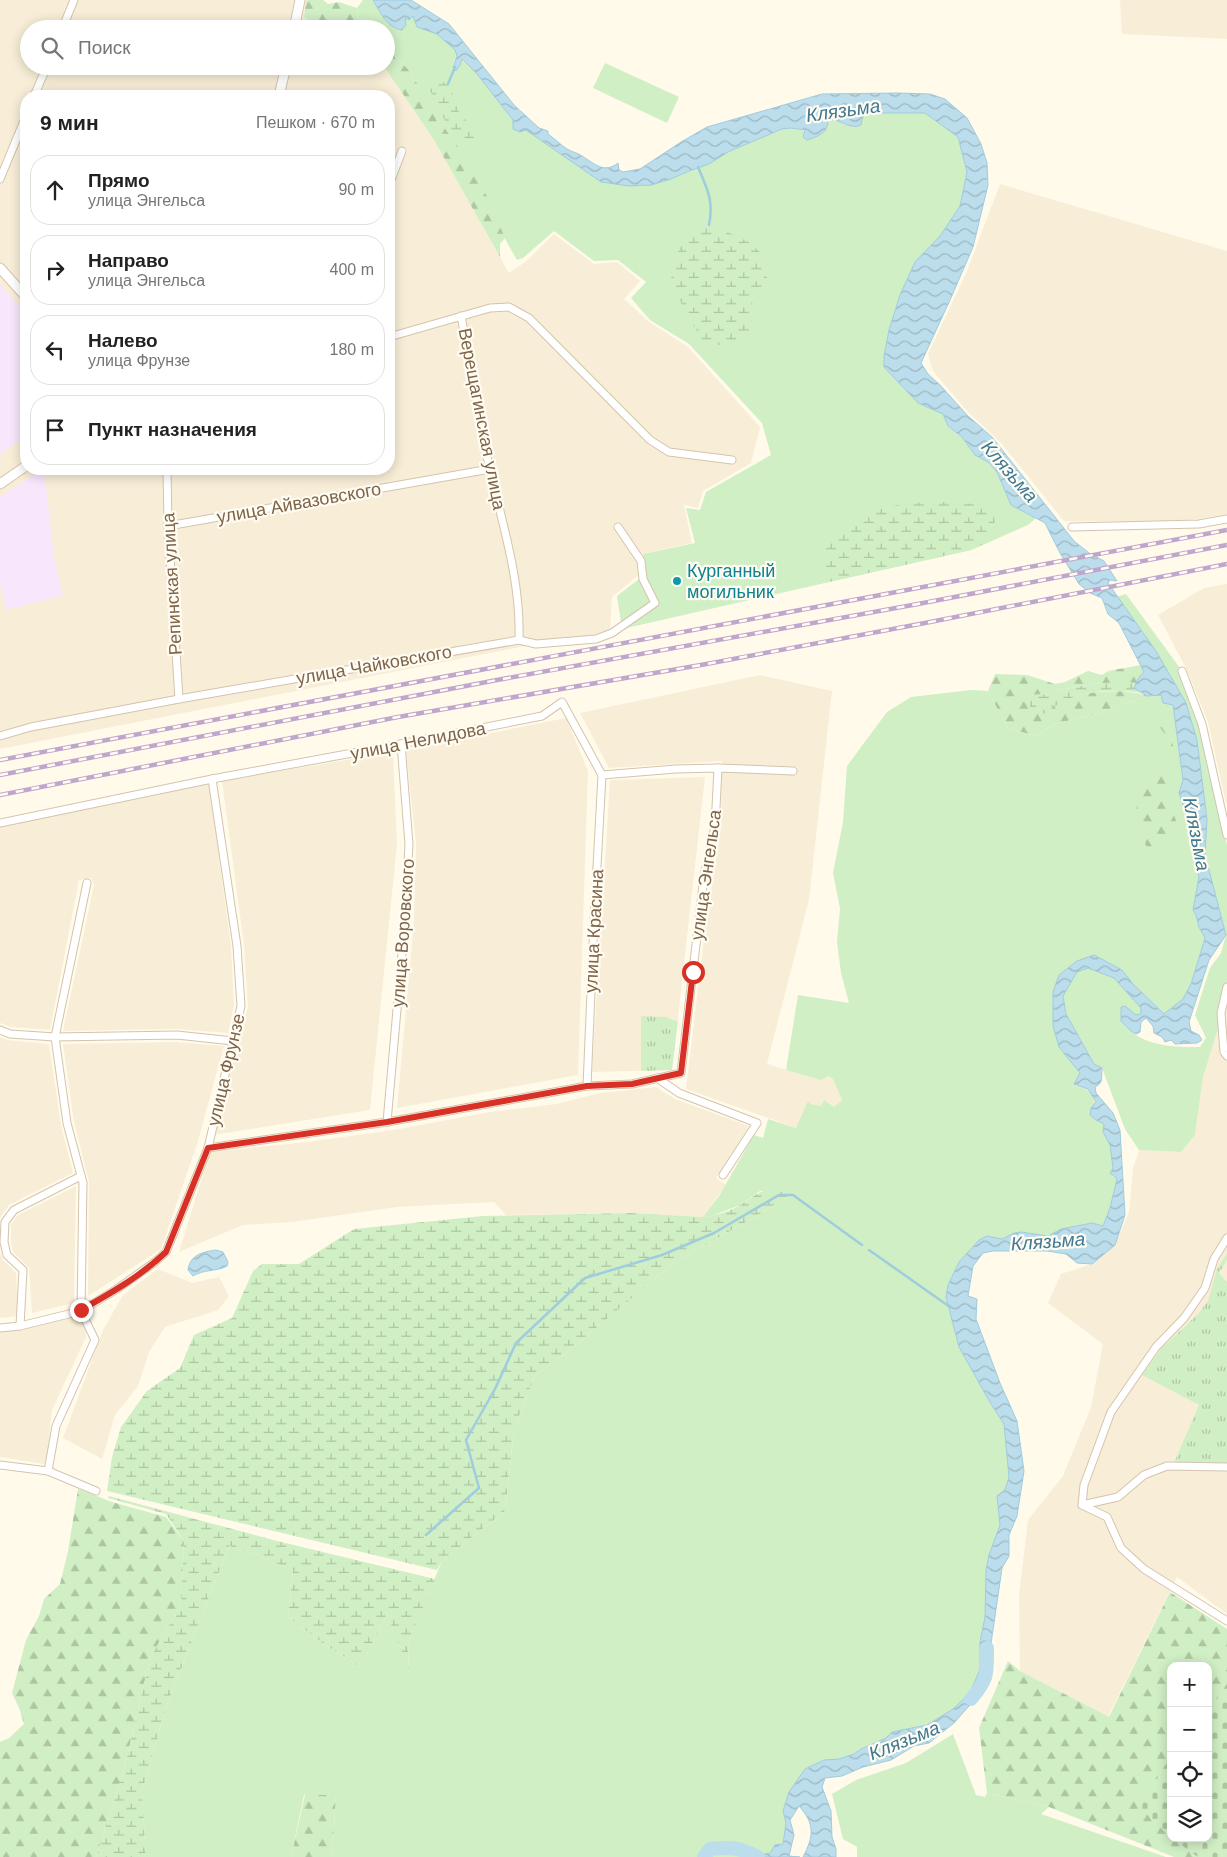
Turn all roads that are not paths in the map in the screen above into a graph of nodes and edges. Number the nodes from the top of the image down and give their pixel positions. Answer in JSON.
{"nodes":[{"id":1,"x":74,"y":0,"type":"edge"},
{"id":2,"x":300,"y":0,"type":"edge"},
{"id":3,"x":66,"y":20,"type":"edge"},
{"id":4,"x":296,"y":20,"type":"edge"},
{"id":5,"x":43,"y":75,"type":"edge"},
{"id":6,"x":284,"y":75,"type":"edge"},
{"id":7,"x":37,"y":90,"type":"edge"},
{"id":8,"x":280,"y":90,"type":"edge"},
{"id":9,"x":20,"y":131,"type":"edge"},
{"id":10,"x":402,"y":151,"type":"dead end"},
{"id":11,"x":395,"y":169,"type":"edge"},
{"id":12,"x":0,"y":179,"type":"edge"},
{"id":13,"x":0,"y":268,"type":"edge"},
{"id":14,"x":20,"y":290,"type":"edge"},
{"id":15,"x":461,"y":316,"type":"junction"},
{"id":16,"x":395,"y":335,"type":"edge"},
{"id":17,"x":732,"y":460,"type":"dead end"},
{"id":18,"x":490,"y":469,"type":"junction"},
{"id":19,"x":20,"y":470,"type":"edge"},
{"id":20,"x":167,"y":475,"type":"edge"},
{"id":21,"x":0,"y":484,"type":"edge"},
{"id":22,"x":1227,"y":519,"type":"edge"},
{"id":23,"x":168,"y":526,"type":"junction"},
{"id":24,"x":618,"y":527,"type":"dead end"},
{"id":25,"x":1072,"y":527,"type":"dead end"},
{"id":26,"x":519,"y":640,"type":"junction"},
{"id":27,"x":1182,"y":671,"type":"dead end"},
{"id":28,"x":179,"y":699,"type":"junction"},
{"id":29,"x":0,"y":736,"type":"edge"},
{"id":30,"x":401,"y":744,"type":"junction"},
{"id":31,"x":718,"y":768,"type":"junction"},
{"id":32,"x":794,"y":771,"type":"dead end"},
{"id":33,"x":602,"y":775,"type":"junction"},
{"id":34,"x":212,"y":779,"type":"junction"},
{"id":35,"x":0,"y":823,"type":"edge"},
{"id":36,"x":1227,"y":835,"type":"edge"},
{"id":37,"x":87,"y":883,"type":"dead end"},
{"id":38,"x":1227,"y":987,"type":"edge"},
{"id":39,"x":0,"y":1030,"type":"edge"},
{"id":40,"x":55,"y":1037,"type":"junction"},
{"id":41,"x":233,"y":1041,"type":"junction"},
{"id":42,"x":1227,"y":1056,"type":"edge"},
{"id":43,"x":657,"y":1078,"type":"junction"},
{"id":44,"x":587,"y":1086,"type":"junction"},
{"id":45,"x":387,"y":1122,"type":"junction"},
{"id":46,"x":208,"y":1148,"type":"junction"},
{"id":47,"x":723,"y":1175,"type":"dead end"},
{"id":48,"x":81,"y":1176,"type":"junction"},
{"id":49,"x":1227,"y":1238,"type":"edge"},
{"id":50,"x":81,"y":1310,"type":"junction"},
{"id":51,"x":20,"y":1326,"type":"junction"},
{"id":52,"x":0,"y":1328,"type":"edge"},
{"id":53,"x":0,"y":1465,"type":"edge"},
{"id":54,"x":1227,"y":1467,"type":"edge"},
{"id":55,"x":48,"y":1471,"type":"junction"},
{"id":56,"x":96,"y":1491,"type":"dead end"},
{"id":57,"x":1082,"y":1505,"type":"junction"},
{"id":58,"x":1227,"y":1621,"type":"edge"}],
"edges":[{"from":1,"to":3,"type":"street"},
{"from":2,"to":4,"type":"street"},
{"from":5,"to":7,"type":"street"},
{"from":6,"to":8,"type":"street"},
{"from":9,"to":12,"type":"street"},
{"from":10,"to":11,"type":"street"},
{"from":13,"to":14,"type":"street"},
{"from":15,"to":16,"type":"street"},
{"from":15,"to":17,"type":"street","name":"Верещагинская улица"},
{"from":15,"to":18,"type":"street","name":"Верещагинская улица"},
{"from":18,"to":23,"type":"street","name":"улица Айвазовского"},
{"from":18,"to":26,"type":"street","name":"Верещагинская улица"},
{"from":19,"to":21,"type":"street"},
{"from":20,"to":23,"type":"street","name":"Репинская улица"},
{"from":22,"to":25,"type":"street"},
{"from":23,"to":28,"type":"street","name":"Репинская улица"},
{"from":24,"to":26,"type":"street","name":"улица Чайковского"},
{"from":26,"to":28,"type":"street","name":"улица Чайковского"},
{"from":27,"to":36,"type":"street"},
{"from":28,"to":29,"type":"street","name":"улица Чайковского"},
{"from":30,"to":33,"type":"street","name":"улица Нелидова"},
{"from":30,"to":34,"type":"street","name":"улица Нелидова"},
{"from":30,"to":45,"type":"street","name":"улица Воровского"},
{"from":31,"to":32,"type":"street"},
{"from":31,"to":33,"type":"street"},
{"from":31,"to":43,"type":"street","name":"улица Энгельса"},
{"from":33,"to":44,"type":"street","name":"улица Красина"},
{"from":34,"to":35,"type":"street","name":"улица Нелидова"},
{"from":34,"to":41,"type":"street","name":"улица Фрунзе"},
{"from":37,"to":40,"type":"street"},
{"from":38,"to":42,"type":"street"},
{"from":39,"to":40,"type":"street"},
{"from":40,"to":41,"type":"street"},
{"from":40,"to":48,"type":"street"},
{"from":41,"to":46,"type":"street","name":"улица Фрунзе"},
{"from":43,"to":44,"type":"street","name":"улица Энгельса"},
{"from":43,"to":47,"type":"street"},
{"from":44,"to":45,"type":"street","name":"улица Энгельса"},
{"from":45,"to":46,"type":"street","name":"улица Энгельса"},
{"from":46,"to":50,"type":"street","name":"улица Фрунзе"},
{"from":48,"to":50,"type":"street"},
{"from":48,"to":51,"type":"street"},
{"from":49,"to":57,"type":"street"},
{"from":50,"to":51,"type":"street","name":"улица Фрунзе"},
{"from":50,"to":55,"type":"street"},
{"from":51,"to":52,"type":"street","name":"улица Фрунзе"},
{"from":53,"to":55,"type":"street"},
{"from":54,"to":57,"type":"street"},
{"from":55,"to":56,"type":"street"},
{"from":57,"to":58,"type":"street"}]}
